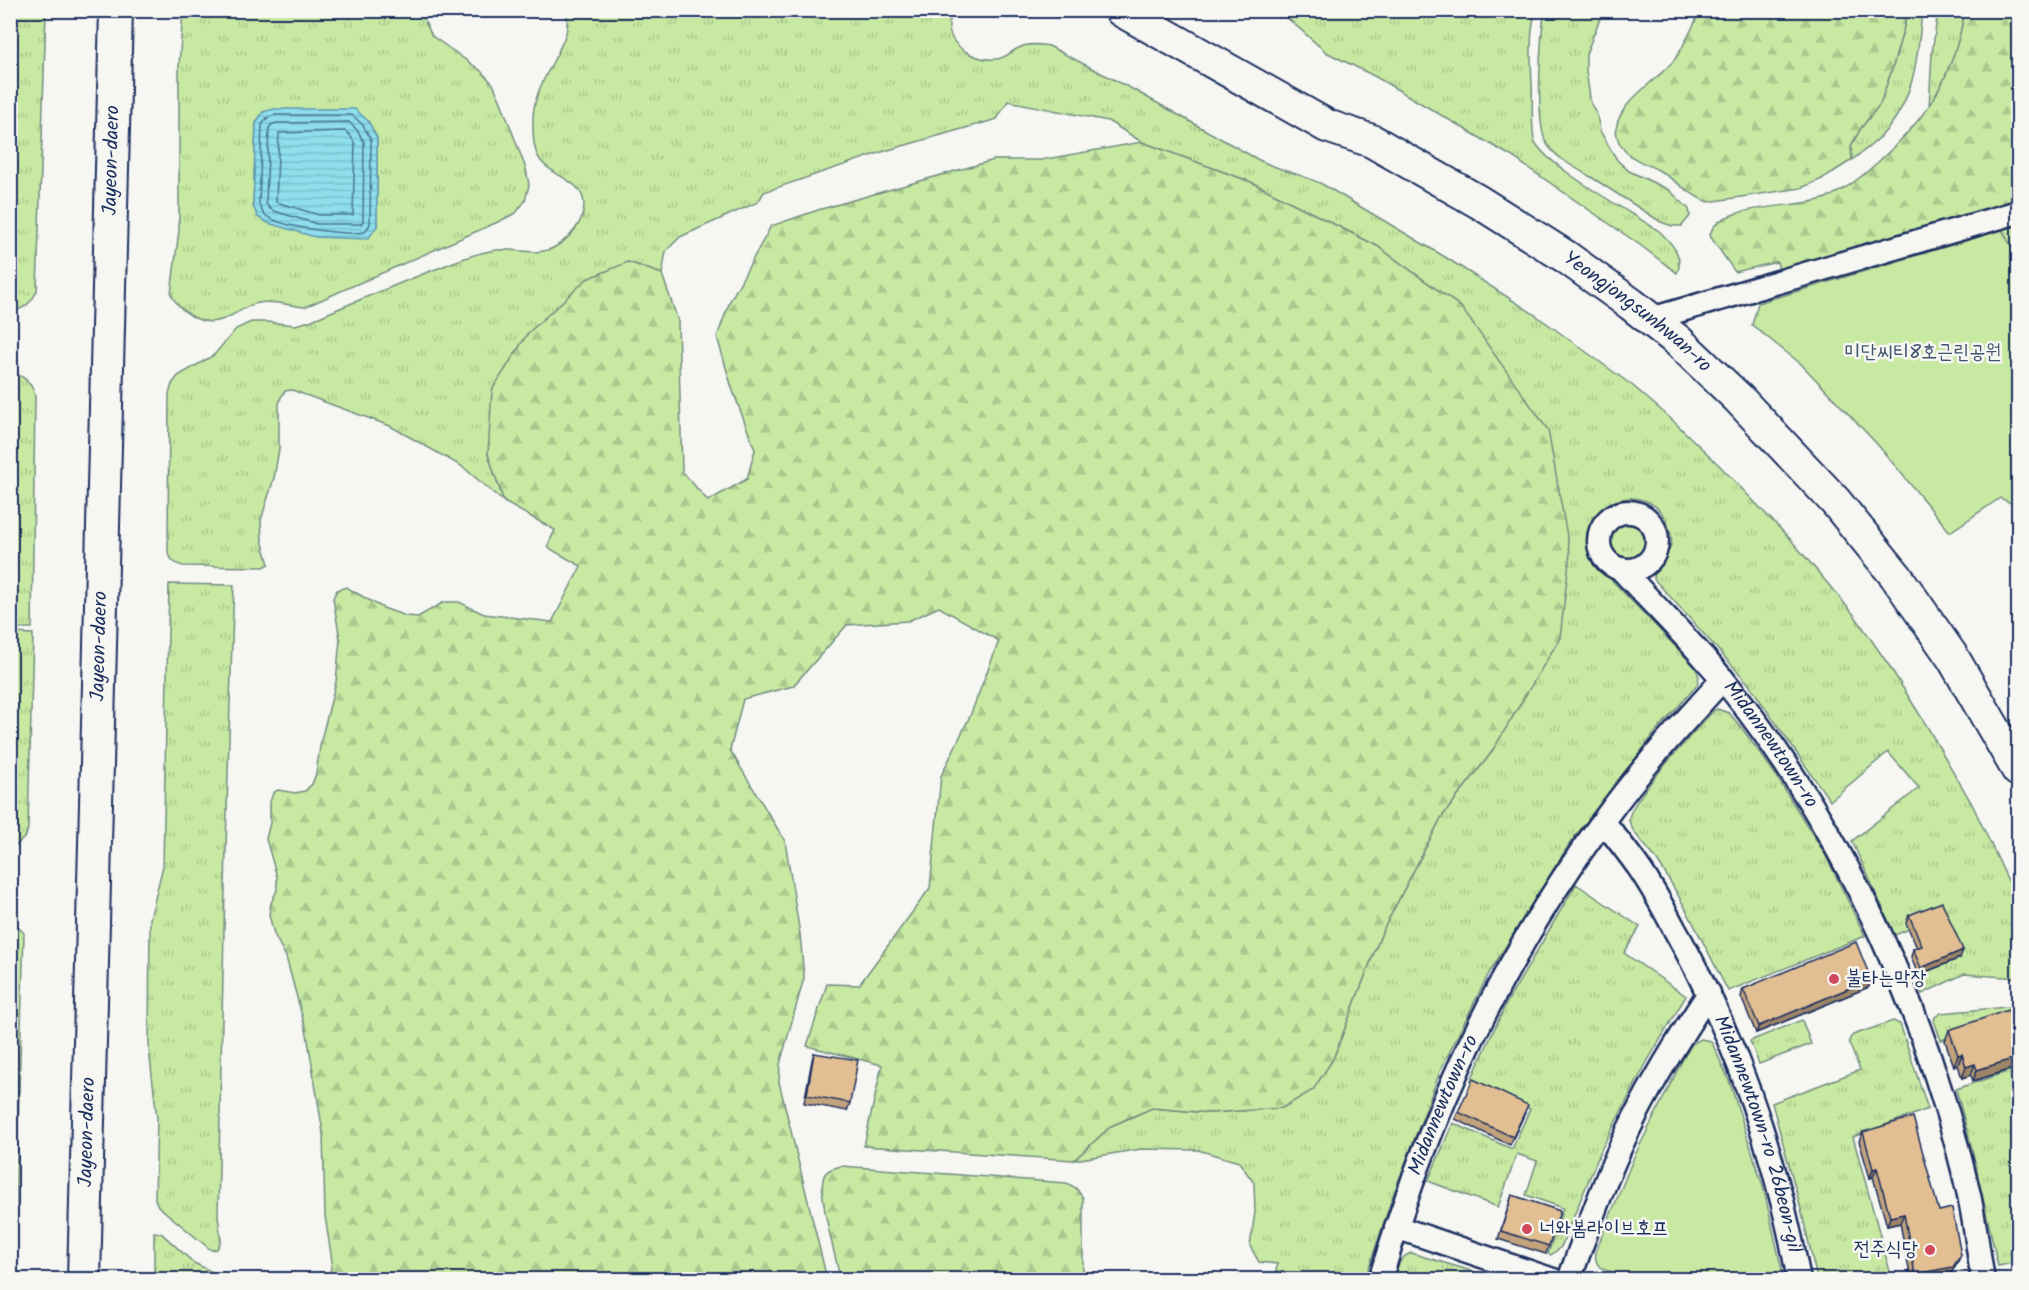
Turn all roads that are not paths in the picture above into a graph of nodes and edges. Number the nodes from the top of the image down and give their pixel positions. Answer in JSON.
{"nodes":[{"id":1,"x":116,"y":10,"type":"edge"},
{"id":2,"x":1121,"y":10,"type":"edge"},
{"id":3,"x":2019,"y":213,"type":"edge"},
{"id":4,"x":1651,"y":319,"type":"junction"},
{"id":5,"x":1621,"y":569,"type":"dead end"},
{"id":6,"x":1723,"y":679,"type":"junction"},
{"id":7,"x":2019,"y":770,"type":"edge"},
{"id":8,"x":1603,"y":821,"type":"junction"},
{"id":9,"x":1709,"y":993,"type":"junction"},
{"id":10,"x":1396,"y":1227,"type":"junction"},
{"id":11,"x":84,"y":1280,"type":"edge"},
{"id":12,"x":1380,"y":1280,"type":"edge"},
{"id":13,"x":1553,"y":1280,"type":"edge"},
{"id":14,"x":1569,"y":1280,"type":"edge"},
{"id":15,"x":1799,"y":1280,"type":"edge"},
{"id":16,"x":1983,"y":1280,"type":"edge"}],
"edges":[{"from":1,"to":11,"type":"main road","name":"Jayeon-daero"},
{"from":2,"to":4,"type":"main road","name":"Yeongjongsunhwan-ro"},
{"from":3,"to":4,"type":"street"},
{"from":4,"to":7,"type":"main road","name":"Yeongjongsunhwan-ro"},
{"from":5,"to":6,"type":"street"},
{"from":6,"to":8,"type":"street","name":"Midannewtown-ro"},
{"from":6,"to":16,"type":"street","name":"Midannewtown-ro"},
{"from":8,"to":9,"type":"street","name":"Midannewtown-ro 26beon-gil"},
{"from":8,"to":10,"type":"street","name":"Midannewtown-ro"},
{"from":9,"to":14,"type":"street","name":"Midannewtown-ro 26beon-gil"},
{"from":9,"to":15,"type":"street","name":"Midannewtown-ro 26beon-gil"},
{"from":10,"to":12,"type":"street","name":"Midannewtown-ro"},
{"from":10,"to":13,"type":"street"}]}
